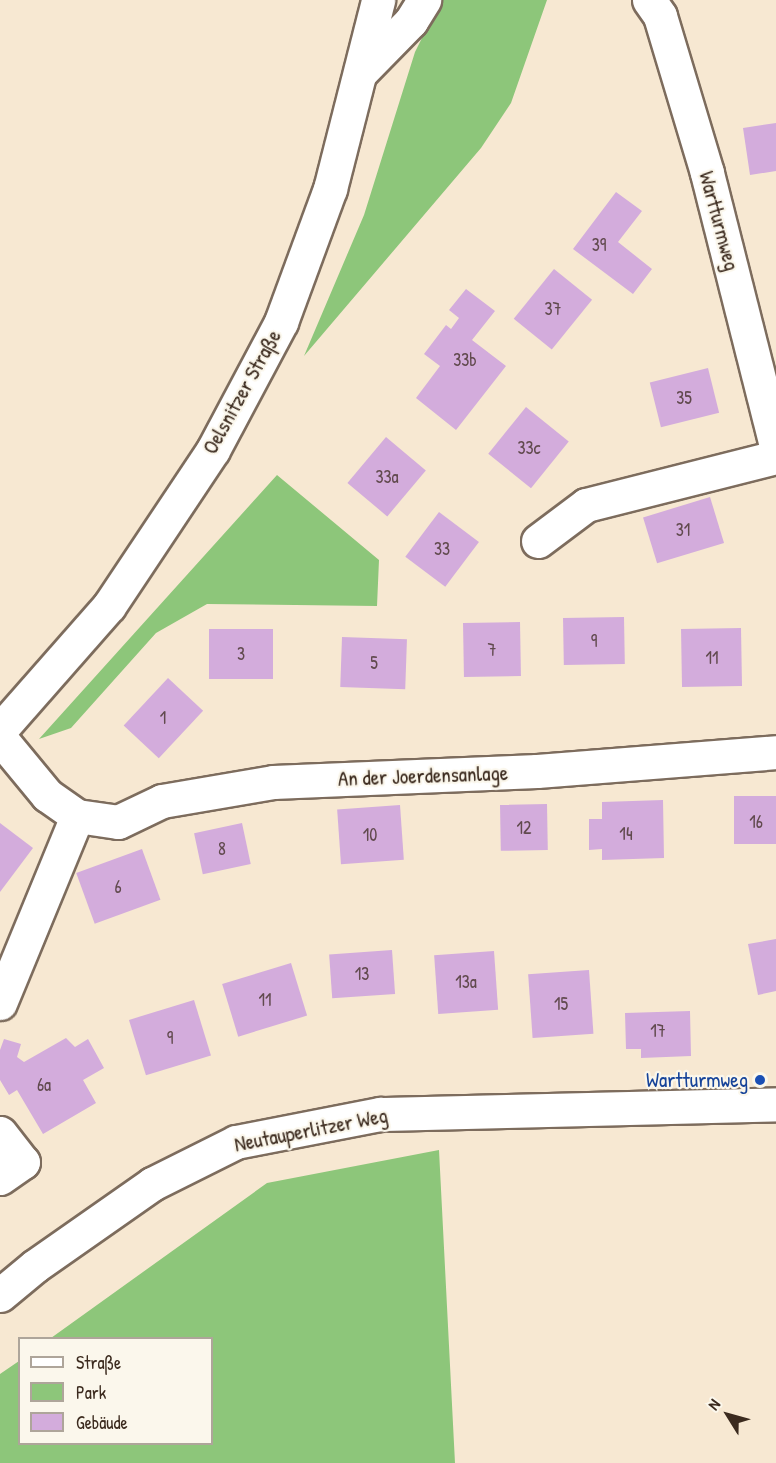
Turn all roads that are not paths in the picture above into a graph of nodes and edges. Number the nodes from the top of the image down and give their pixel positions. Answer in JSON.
{"nodes":[{"id":1,"x":378,"y":0,"type":"edge"},
{"id":2,"x":424,"y":0,"type":"edge"},
{"id":3,"x":649,"y":0,"type":"edge"},
{"id":4,"x":363,"y":70,"type":"junction"},
{"id":5,"x":770,"y":395,"type":"edge"},
{"id":6,"x":776,"y":446,"type":"edge"},
{"id":7,"x":776,"y":457,"type":"edge"},
{"id":8,"x":538,"y":541,"type":"dead end"},
{"id":9,"x":0,"y":730,"type":"edge"},
{"id":10,"x":0,"y":738,"type":"edge"},
{"id":11,"x":776,"y":752,"type":"edge"},
{"id":12,"x":77,"y":816,"type":"junction"},
{"id":13,"x":0,"y":1003,"type":"edge"},
{"id":14,"x":776,"y":1104,"type":"edge"},
{"id":15,"x":0,"y":1133,"type":"edge"},
{"id":16,"x":0,"y":1178,"type":"edge"},
{"id":17,"x":0,"y":1295,"type":"edge"}],
"edges":[{"from":1,"to":4,"type":"street","name":"Oelsnitzer Straße"},
{"from":2,"to":4,"type":"street"},
{"from":3,"to":5,"type":"street","name":"Wartturmweg"},
{"from":4,"to":9,"type":"street","name":"Oelsnitzer Straße"},
{"from":5,"to":6,"type":"street","name":"Wartturmweg"},
{"from":7,"to":8,"type":"street"},
{"from":10,"to":12,"type":"street","name":"An der Joerdensanlage"},
{"from":11,"to":12,"type":"street","name":"An der Joerdensanlage"},
{"from":12,"to":13,"type":"street"},
{"from":14,"to":17,"type":"street","name":"Neutauperlitzer Weg"},
{"from":15,"to":16,"type":"street"}]}
